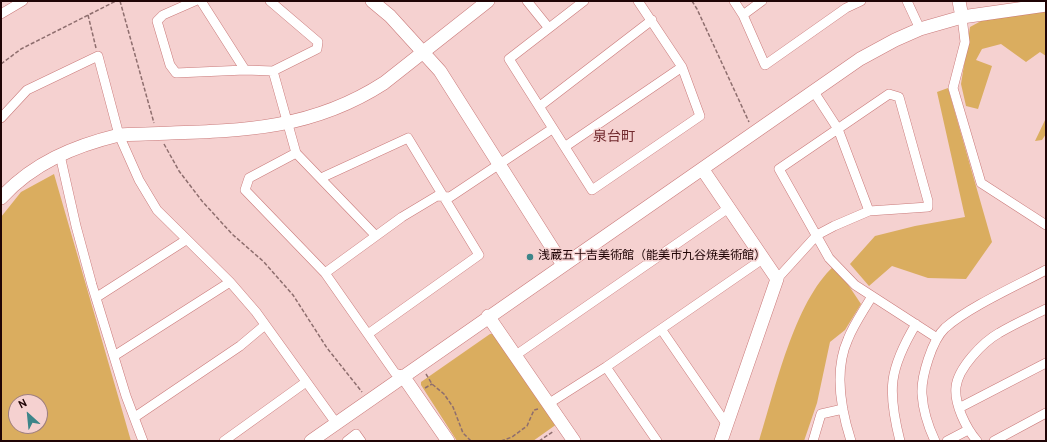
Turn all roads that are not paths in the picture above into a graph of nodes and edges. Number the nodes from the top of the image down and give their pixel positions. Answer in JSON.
{"nodes":[{"id":1,"x":23,"y":1,"type":"edge"},
{"id":2,"x":195,"y":1,"type":"edge"},
{"id":3,"x":201,"y":1,"type":"edge"},
{"id":4,"x":270,"y":1,"type":"edge"},
{"id":5,"x":372,"y":1,"type":"edge"},
{"id":6,"x":488,"y":1,"type":"edge"},
{"id":7,"x":527,"y":1,"type":"edge"},
{"id":8,"x":584,"y":1,"type":"edge"},
{"id":9,"x":638,"y":1,"type":"edge"},
{"id":10,"x":734,"y":1,"type":"edge"},
{"id":11,"x":762,"y":1,"type":"edge"},
{"id":12,"x":861,"y":1,"type":"edge"},
{"id":13,"x":907,"y":1,"type":"edge"},
{"id":14,"x":959,"y":1,"type":"edge"},
{"id":15,"x":1046,"y":5,"type":"edge"},
{"id":16,"x":1,"y":14,"type":"edge"},
{"id":17,"x":744,"y":15,"type":"junction"},
{"id":18,"x":962,"y":17,"type":"junction"},
{"id":19,"x":652,"y":20,"type":"junction"},
{"id":20,"x":548,"y":27,"type":"junction"},
{"id":21,"x":920,"y":30,"type":"junction"},
{"id":22,"x":423,"y":53,"type":"junction"},
{"id":23,"x":682,"y":67,"type":"junction"},
{"id":24,"x":245,"y":70,"type":"junction"},
{"id":25,"x":273,"y":71,"type":"junction"},
{"id":26,"x":814,"y":92,"type":"junction"},
{"id":27,"x":540,"y":106,"type":"junction"},
{"id":28,"x":1,"y":118,"type":"edge"},
{"id":29,"x":289,"y":124,"type":"junction"},
{"id":30,"x":552,"y":129,"type":"junction"},
{"id":31,"x":838,"y":129,"type":"junction"},
{"id":32,"x":119,"y":135,"type":"junction"},
{"id":33,"x":566,"y":146,"type":"junction"},
{"id":34,"x":296,"y":153,"type":"junction"},
{"id":35,"x":60,"y":155,"type":"junction"},
{"id":36,"x":499,"y":166,"type":"junction"},
{"id":37,"x":703,"y":170,"type":"junction"},
{"id":38,"x":321,"y":178,"type":"junction"},
{"id":39,"x":444,"y":196,"type":"junction"},
{"id":40,"x":1,"y":198,"type":"edge"},
{"id":41,"x":730,"y":207,"type":"junction"},
{"id":42,"x":869,"y":211,"type":"junction"},
{"id":43,"x":1046,"y":225,"type":"edge"},
{"id":44,"x":817,"y":235,"type":"junction"},
{"id":45,"x":376,"y":236,"type":"junction"},
{"id":46,"x":186,"y":240,"type":"junction"},
{"id":47,"x":764,"y":258,"type":"junction"},
{"id":48,"x":563,"y":265,"type":"junction"},
{"id":49,"x":1046,"y":270,"type":"edge"},
{"id":50,"x":325,"y":272,"type":"junction"},
{"id":51,"x":777,"y":279,"type":"junction"},
{"id":52,"x":230,"y":282,"type":"junction"},
{"id":53,"x":872,"y":296,"type":"junction"},
{"id":54,"x":97,"y":297,"type":"junction"},
{"id":55,"x":1046,"y":309,"type":"edge"},
{"id":56,"x":488,"y":316,"type":"junction"},
{"id":57,"x":916,"y":324,"type":"junction"},
{"id":58,"x":265,"y":326,"type":"junction"},
{"id":59,"x":661,"y":329,"type":"junction"},
{"id":60,"x":368,"y":334,"type":"junction"},
{"id":61,"x":937,"y":338,"type":"junction"},
{"id":62,"x":516,"y":355,"type":"junction"},
{"id":63,"x":114,"y":356,"type":"junction"},
{"id":64,"x":1046,"y":363,"type":"edge"},
{"id":65,"x":606,"y":367,"type":"junction"},
{"id":66,"x":403,"y":376,"type":"junction"},
{"id":67,"x":306,"y":382,"type":"junction"},
{"id":68,"x":548,"y":404,"type":"junction"},
{"id":69,"x":959,"y":408,"type":"junction"},
{"id":70,"x":843,"y":409,"type":"junction"},
{"id":71,"x":1046,"y":413,"type":"edge"},
{"id":72,"x":135,"y":417,"type":"junction"},
{"id":73,"x":336,"y":423,"type":"junction"},
{"id":74,"x":727,"y":425,"type":"junction"},
{"id":75,"x":968,"y":430,"type":"junction"},
{"id":76,"x":143,"y":441,"type":"edge"},
{"id":77,"x":224,"y":441,"type":"edge"},
{"id":78,"x":311,"y":441,"type":"edge"},
{"id":79,"x":347,"y":441,"type":"edge"},
{"id":80,"x":361,"y":441,"type":"edge"},
{"id":81,"x":448,"y":441,"type":"edge"},
{"id":82,"x":574,"y":441,"type":"edge"},
{"id":83,"x":658,"y":441,"type":"edge"},
{"id":84,"x":721,"y":441,"type":"edge"},
{"id":85,"x":813,"y":441,"type":"edge"},
{"id":86,"x":851,"y":441,"type":"edge"},
{"id":87,"x":900,"y":441,"type":"edge"},
{"id":88,"x":935,"y":441,"type":"edge"},
{"id":89,"x":948,"y":441,"type":"edge"},
{"id":90,"x":976,"y":441,"type":"edge"},
{"id":91,"x":994,"y":441,"type":"edge"}],
"edges":[{"from":1,"to":16,"type":"street"},
{"from":2,"to":24,"type":"street"},
{"from":3,"to":24,"type":"street"},
{"from":4,"to":25,"type":"street"},
{"from":5,"to":22,"type":"street"},
{"from":6,"to":22,"type":"street"},
{"from":7,"to":20,"type":"street"},
{"from":8,"to":20,"type":"street"},
{"from":9,"to":19,"type":"street"},
{"from":10,"to":17,"type":"street"},
{"from":11,"to":17,"type":"street"},
{"from":12,"to":17,"type":"street"},
{"from":13,"to":21,"type":"street"},
{"from":14,"to":18,"type":"street"},
{"from":15,"to":18,"type":"street"},
{"from":18,"to":21,"type":"street"},
{"from":18,"to":43,"type":"street"},
{"from":19,"to":23,"type":"street"},
{"from":19,"to":27,"type":"street"},
{"from":20,"to":27,"type":"street"},
{"from":21,"to":26,"type":"street"},
{"from":22,"to":29,"type":"street"},
{"from":22,"to":36,"type":"street"},
{"from":23,"to":33,"type":"street"},
{"from":23,"to":33,"type":"street"},
{"from":24,"to":25,"type":"street"},
{"from":25,"to":29,"type":"street"},
{"from":26,"to":31,"type":"street"},
{"from":26,"to":37,"type":"street"},
{"from":27,"to":30,"type":"street"},
{"from":28,"to":32,"type":"street"},
{"from":29,"to":32,"type":"street"},
{"from":29,"to":34,"type":"street"},
{"from":30,"to":33,"type":"street"},
{"from":30,"to":36,"type":"street"},
{"from":31,"to":42,"type":"street"},
{"from":31,"to":42,"type":"street"},
{"from":31,"to":44,"type":"street"},
{"from":32,"to":35,"type":"street"},
{"from":32,"to":46,"type":"street"},
{"from":34,"to":38,"type":"street"},
{"from":34,"to":50,"type":"street"},
{"from":35,"to":40,"type":"street"},
{"from":35,"to":54,"type":"street"},
{"from":36,"to":39,"type":"street"},
{"from":36,"to":48,"type":"street"},
{"from":37,"to":41,"type":"street"},
{"from":37,"to":48,"type":"street"},
{"from":38,"to":39,"type":"street"},
{"from":38,"to":45,"type":"street"},
{"from":39,"to":45,"type":"street"},
{"from":39,"to":60,"type":"street"},
{"from":41,"to":47,"type":"street"},
{"from":41,"to":62,"type":"street"},
{"from":42,"to":44,"type":"street"},
{"from":44,"to":51,"type":"street"},
{"from":44,"to":53,"type":"street"},
{"from":45,"to":50,"type":"street"},
{"from":46,"to":52,"type":"street"},
{"from":46,"to":54,"type":"street"},
{"from":47,"to":51,"type":"street"},
{"from":47,"to":59,"type":"street"},
{"from":48,"to":56,"type":"street"},
{"from":49,"to":61,"type":"street"},
{"from":50,"to":60,"type":"street"},
{"from":51,"to":74,"type":"street"},
{"from":52,"to":58,"type":"street"},
{"from":52,"to":63,"type":"street"},
{"from":53,"to":57,"type":"street"},
{"from":53,"to":70,"type":"street"},
{"from":54,"to":63,"type":"street"},
{"from":55,"to":69,"type":"street"},
{"from":56,"to":62,"type":"street"},
{"from":56,"to":66,"type":"street"},
{"from":57,"to":61,"type":"street"},
{"from":57,"to":87,"type":"street"},
{"from":58,"to":67,"type":"street"},
{"from":58,"to":72,"type":"street"},
{"from":59,"to":65,"type":"street"},
{"from":59,"to":74,"type":"street"},
{"from":60,"to":66,"type":"street"},
{"from":61,"to":88,"type":"street"},
{"from":62,"to":68,"type":"street"},
{"from":63,"to":72,"type":"street"},
{"from":64,"to":69,"type":"street"},
{"from":65,"to":68,"type":"street"},
{"from":65,"to":83,"type":"street"},
{"from":66,"to":73,"type":"street"},
{"from":66,"to":81,"type":"street"},
{"from":67,"to":73,"type":"street"},
{"from":67,"to":77,"type":"street"},
{"from":68,"to":82,"type":"street"},
{"from":69,"to":75,"type":"street"},
{"from":70,"to":85,"type":"street"},
{"from":70,"to":86,"type":"street"},
{"from":71,"to":91,"type":"street"},
{"from":72,"to":76,"type":"street"},
{"from":73,"to":78,"type":"street"},
{"from":74,"to":84,"type":"street"},
{"from":75,"to":89,"type":"street"},
{"from":75,"to":90,"type":"street"},
{"from":79,"to":80,"type":"street"}]}
